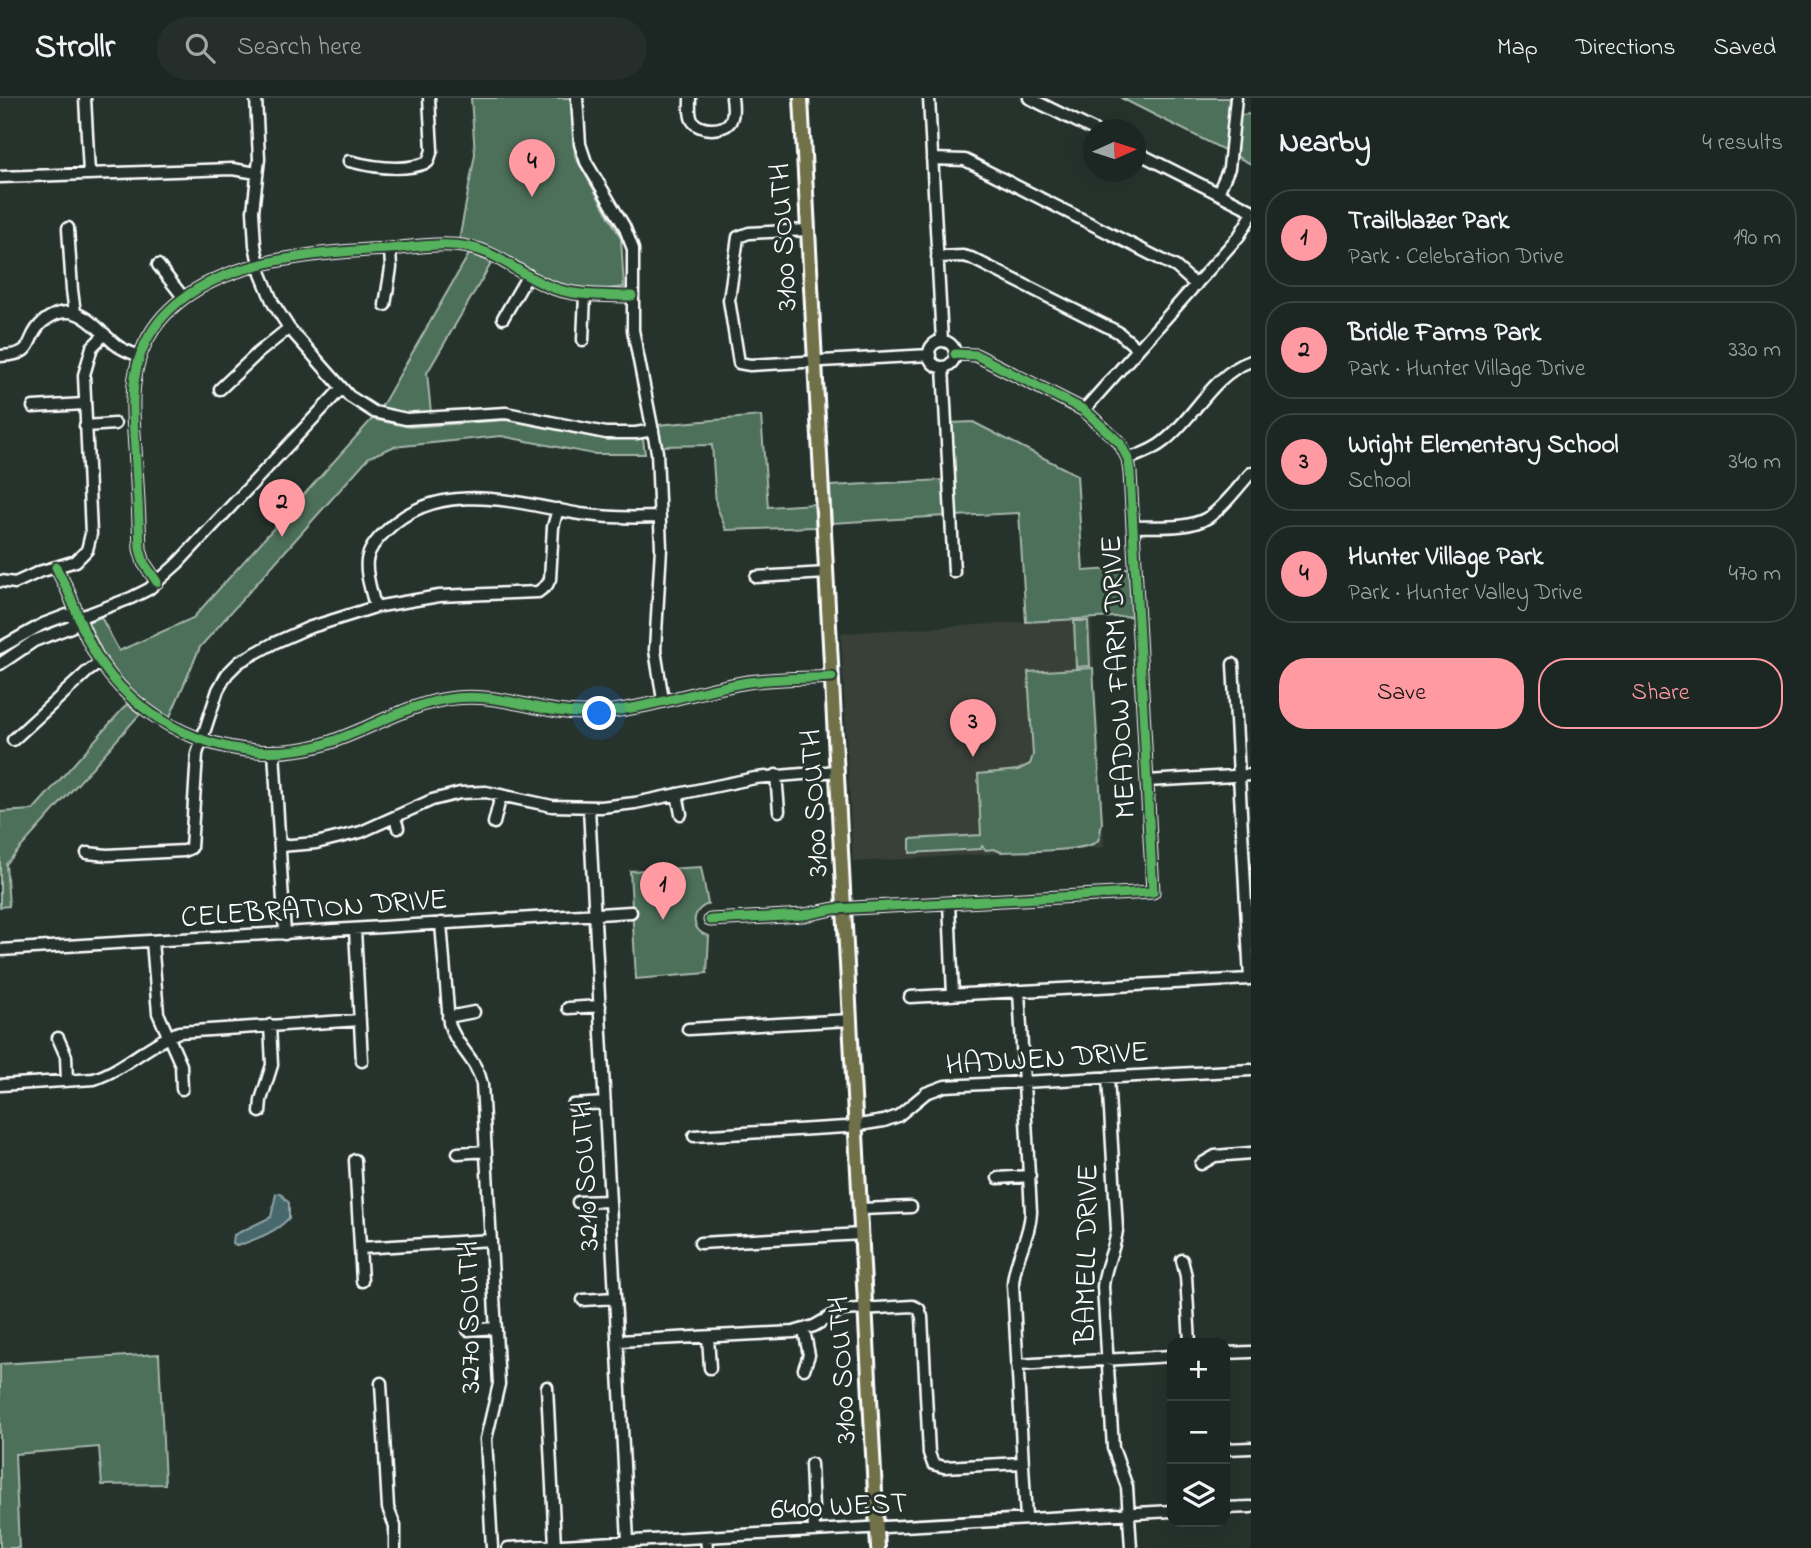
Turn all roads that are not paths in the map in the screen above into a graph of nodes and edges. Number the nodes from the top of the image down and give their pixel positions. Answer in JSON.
{"nodes":[{"id":1,"x":85,"y":98,"type":"edge"},
{"id":2,"x":256,"y":98,"type":"edge"},
{"id":3,"x":429,"y":98,"type":"edge"},
{"id":4,"x":578,"y":98,"type":"edge"},
{"id":5,"x":690,"y":98,"type":"edge"},
{"id":6,"x":732,"y":98,"type":"edge"},
{"id":7,"x":801,"y":98,"type":"edge"},
{"id":8,"x":929,"y":98,"type":"edge"},
{"id":9,"x":1030,"y":98,"type":"edge"},
{"id":10,"x":1236,"y":98,"type":"edge"},
{"id":11,"x":1083,"y":124,"type":"edge"},
{"id":12,"x":1146,"y":157,"type":"edge"},
{"id":13,"x":932,"y":159,"type":"junction"},
{"id":14,"x":349,"y":161,"type":"dead end"},
{"id":15,"x":89,"y":173,"type":"junction"},
{"id":16,"x":257,"y":173,"type":"junction"},
{"id":17,"x":0,"y":177,"type":"edge"},
{"id":18,"x":1217,"y":193,"type":"junction"},
{"id":19,"x":1251,"y":210,"type":"edge"},
{"id":20,"x":1251,"y":216,"type":"edge"},
{"id":21,"x":68,"y":228,"type":"dead end"},
{"id":22,"x":808,"y":230,"type":"junction"},
{"id":23,"x":390,"y":248,"type":"junction"},
{"id":24,"x":937,"y":257,"type":"junction"},
{"id":25,"x":158,"y":265,"type":"dead end"},
{"id":26,"x":259,"y":266,"type":"junction"},
{"id":27,"x":528,"y":275,"type":"junction"},
{"id":28,"x":1196,"y":285,"type":"junction"},
{"id":29,"x":585,"y":295,"type":"junction"},
{"id":30,"x":632,"y":296,"type":"junction"},
{"id":31,"x":183,"y":297,"type":"junction"},
{"id":32,"x":385,"y":305,"type":"dead end"},
{"id":33,"x":75,"y":313,"type":"junction"},
{"id":34,"x":503,"y":318,"type":"dead end"},
{"id":35,"x":289,"y":328,"type":"junction"},
{"id":36,"x":105,"y":334,"type":"junction"},
{"id":37,"x":583,"y":340,"type":"dead end"},
{"id":38,"x":942,"y":341,"type":"junction"},
{"id":39,"x":1138,"y":349,"type":"junction"},
{"id":40,"x":955,"y":354,"type":"junction"},
{"id":41,"x":930,"y":355,"type":"junction"},
{"id":42,"x":0,"y":356,"type":"edge"},
{"id":43,"x":140,"y":356,"type":"junction"},
{"id":44,"x":1251,"y":361,"type":"edge"},
{"id":45,"x":816,"y":362,"type":"junction"},
{"id":46,"x":943,"y":367,"type":"junction"},
{"id":47,"x":220,"y":389,"type":"dead end"},
{"id":48,"x":341,"y":390,"type":"junction"},
{"id":49,"x":84,"y":404,"type":"junction"},
{"id":50,"x":33,"y":407,"type":"dead end"},
{"id":51,"x":1084,"y":410,"type":"junction"},
{"id":52,"x":115,"y":424,"type":"dead end"},
{"id":53,"x":85,"y":426,"type":"junction"},
{"id":54,"x":653,"y":430,"type":"junction"},
{"id":55,"x":1128,"y":458,"type":"junction"},
{"id":56,"x":1251,"y":473,"type":"edge"},
{"id":57,"x":558,"y":509,"type":"junction"},
{"id":58,"x":660,"y":517,"type":"junction"},
{"id":59,"x":1133,"y":527,"type":"junction"},
{"id":60,"x":56,"y":567,"type":"junction"},
{"id":61,"x":954,"y":572,"type":"dead end"},
{"id":62,"x":827,"y":573,"type":"junction"},
{"id":63,"x":756,"y":577,"type":"dead end"},
{"id":64,"x":0,"y":581,"type":"edge"},
{"id":65,"x":157,"y":582,"type":"junction"},
{"id":66,"x":375,"y":607,"type":"junction"},
{"id":67,"x":78,"y":618,"type":"junction"},
{"id":68,"x":0,"y":648,"type":"edge"},
{"id":69,"x":101,"y":662,"type":"junction"},
{"id":70,"x":0,"y":664,"type":"edge"},
{"id":71,"x":1233,"y":664,"type":"dead end"},
{"id":72,"x":832,"y":677,"type":"junction"},
{"id":73,"x":663,"y":700,"type":"junction"},
{"id":74,"x":13,"y":740,"type":"dead end"},
{"id":75,"x":201,"y":740,"type":"junction"},
{"id":76,"x":274,"y":751,"type":"junction"},
{"id":77,"x":838,"y":771,"type":"junction"},
{"id":78,"x":776,"y":775,"type":"junction"},
{"id":79,"x":1251,"y":775,"type":"edge"},
{"id":80,"x":1239,"y":776,"type":"junction"},
{"id":81,"x":1147,"y":781,"type":"junction"},
{"id":82,"x":677,"y":794,"type":"junction"},
{"id":83,"x":501,"y":795,"type":"junction"},
{"id":84,"x":589,"y":808,"type":"junction"},
{"id":85,"x":779,"y":811,"type":"dead end"},
{"id":86,"x":681,"y":814,"type":"dead end"},
{"id":87,"x":494,"y":823,"type":"dead end"},
{"id":88,"x":280,"y":846,"type":"junction"},
{"id":89,"x":87,"y":853,"type":"dead end"},
{"id":90,"x":948,"y":903,"type":"junction"},
{"id":91,"x":845,"y":909,"type":"junction"},
{"id":92,"x":631,"y":912,"type":"dead end"},
{"id":93,"x":595,"y":914,"type":"junction"},
{"id":94,"x":710,"y":920,"type":"dead end"},
{"id":95,"x":441,"y":923,"type":"junction"},
{"id":96,"x":355,"y":930,"type":"junction"},
{"id":97,"x":285,"y":934,"type":"junction"},
{"id":98,"x":152,"y":942,"type":"junction"},
{"id":99,"x":0,"y":950,"type":"edge"},
{"id":100,"x":1019,"y":991,"type":"junction"},
{"id":101,"x":953,"y":995,"type":"junction"},
{"id":102,"x":910,"y":997,"type":"dead end"},
{"id":103,"x":600,"y":1006,"type":"junction"},
{"id":104,"x":568,"y":1008,"type":"dead end"},
{"id":105,"x":474,"y":1012,"type":"dead end"},
{"id":106,"x":448,"y":1017,"type":"junction"},
{"id":107,"x":360,"y":1020,"type":"junction"},
{"id":108,"x":851,"y":1020,"type":"junction"},
{"id":109,"x":270,"y":1025,"type":"junction"},
{"id":110,"x":688,"y":1029,"type":"dead end"},
{"id":111,"x":167,"y":1036,"type":"junction"},
{"id":112,"x":58,"y":1038,"type":"dead end"},
{"id":113,"x":362,"y":1061,"type":"dead end"},
{"id":114,"x":1251,"y":1070,"type":"edge"},
{"id":115,"x":1108,"y":1077,"type":"junction"},
{"id":116,"x":67,"y":1081,"type":"junction"},
{"id":117,"x":1024,"y":1082,"type":"junction"},
{"id":118,"x":0,"y":1085,"type":"edge"},
{"id":119,"x":182,"y":1089,"type":"dead end"},
{"id":120,"x":605,"y":1103,"type":"junction"},
{"id":121,"x":573,"y":1105,"type":"dead end"},
{"id":122,"x":260,"y":1112,"type":"dead end"},
{"id":123,"x":857,"y":1125,"type":"junction"},
{"id":124,"x":694,"y":1136,"type":"dead end"},
{"id":125,"x":486,"y":1152,"type":"junction"},
{"id":126,"x":458,"y":1153,"type":"dead end"},
{"id":127,"x":1251,"y":1153,"type":"edge"},
{"id":128,"x":355,"y":1160,"type":"dead end"},
{"id":129,"x":1201,"y":1164,"type":"dead end"},
{"id":130,"x":1030,"y":1176,"type":"junction"},
{"id":131,"x":999,"y":1178,"type":"dead end"},
{"id":132,"x":610,"y":1200,"type":"junction"},
{"id":133,"x":578,"y":1202,"type":"dead end"},
{"id":134,"x":911,"y":1207,"type":"dead end"},
{"id":135,"x":861,"y":1209,"type":"junction"},
{"id":136,"x":862,"y":1234,"type":"junction"},
{"id":137,"x":491,"y":1240,"type":"junction"},
{"id":138,"x":700,"y":1243,"type":"dead end"},
{"id":139,"x":360,"y":1248,"type":"junction"},
{"id":140,"x":1182,"y":1260,"type":"dead end"},
{"id":141,"x":362,"y":1281,"type":"dead end"},
{"id":142,"x":615,"y":1298,"type":"junction"},
{"id":143,"x":583,"y":1300,"type":"dead end"},
{"id":144,"x":864,"y":1308,"type":"junction"},
{"id":145,"x":496,"y":1328,"type":"junction"},
{"id":146,"x":468,"y":1330,"type":"dead end"},
{"id":147,"x":804,"y":1330,"type":"junction"},
{"id":148,"x":708,"y":1337,"type":"junction"},
{"id":149,"x":1190,"y":1338,"type":"edge"},
{"id":150,"x":618,"y":1341,"type":"junction"},
{"id":151,"x":1251,"y":1352,"type":"edge"},
{"id":152,"x":1230,"y":1353,"type":"edge"},
{"id":153,"x":1167,"y":1356,"type":"edge"},
{"id":154,"x":1107,"y":1360,"type":"junction"},
{"id":155,"x":1017,"y":1365,"type":"junction"},
{"id":156,"x":709,"y":1368,"type":"dead end"},
{"id":157,"x":804,"y":1369,"type":"dead end"},
{"id":158,"x":381,"y":1383,"type":"dead end"},
{"id":159,"x":547,"y":1387,"type":"dead end"},
{"id":160,"x":1251,"y":1448,"type":"edge"},
{"id":161,"x":1230,"y":1449,"type":"edge"},
{"id":162,"x":1022,"y":1463,"type":"junction"},
{"id":163,"x":811,"y":1464,"type":"dead end"},
{"id":164,"x":1251,"y":1507,"type":"edge"},
{"id":165,"x":1230,"y":1508,"type":"edge"},
{"id":166,"x":1167,"y":1511,"type":"edge"},
{"id":167,"x":1129,"y":1514,"type":"junction"},
{"id":168,"x":1026,"y":1519,"type":"junction"},
{"id":169,"x":876,"y":1527,"type":"junction"},
{"id":170,"x":814,"y":1531,"type":"junction"},
{"id":171,"x":628,"y":1541,"type":"junction"},
{"id":172,"x":707,"y":1543,"type":"edge"},
{"id":173,"x":555,"y":1545,"type":"junction"},
{"id":174,"x":395,"y":1548,"type":"edge"},
{"id":175,"x":492,"y":1548,"type":"edge"},
{"id":176,"x":508,"y":1548,"type":"edge"},
{"id":177,"x":877,"y":1548,"type":"edge"},
{"id":178,"x":1130,"y":1548,"type":"edge"}],
"edges":[{"from":1,"to":15,"type":"street"},
{"from":2,"to":16,"type":"street"},
{"from":3,"to":14,"type":"street"},
{"from":4,"to":30,"type":"street"},
{"from":5,"to":6,"type":"street"},
{"from":7,"to":22,"type":"main road","name":"3100 SOUTH"},
{"from":8,"to":13,"type":"street"},
{"from":9,"to":11,"type":"street"},
{"from":10,"to":18,"type":"street"},
{"from":12,"to":18,"type":"street"},
{"from":13,"to":24,"type":"street"},
{"from":13,"to":28,"type":"street"},
{"from":15,"to":16,"type":"street"},
{"from":15,"to":17,"type":"street"},
{"from":16,"to":26,"type":"street"},
{"from":18,"to":19,"type":"street"},
{"from":20,"to":28,"type":"street"},
{"from":21,"to":33,"type":"street"},
{"from":22,"to":45,"type":"main road","name":"3100 SOUTH"},
{"from":22,"to":45,"type":"street"},
{"from":23,"to":26,"type":"street"},
{"from":23,"to":27,"type":"street"},
{"from":23,"to":32,"type":"street"},
{"from":24,"to":38,"type":"street"},
{"from":24,"to":39,"type":"street"},
{"from":25,"to":31,"type":"street"},
{"from":26,"to":31,"type":"street"},
{"from":26,"to":35,"type":"street"},
{"from":27,"to":29,"type":"street"},
{"from":27,"to":34,"type":"street"},
{"from":28,"to":39,"type":"street"},
{"from":29,"to":30,"type":"street"},
{"from":29,"to":37,"type":"street"},
{"from":30,"to":54,"type":"street"},
{"from":31,"to":43,"type":"street"},
{"from":33,"to":36,"type":"street"},
{"from":33,"to":42,"type":"street"},
{"from":35,"to":47,"type":"street"},
{"from":35,"to":48,"type":"street"},
{"from":36,"to":43,"type":"street"},
{"from":36,"to":49,"type":"street"},
{"from":38,"to":40,"type":"street"},
{"from":38,"to":41,"type":"street"},
{"from":39,"to":51,"type":"street"},
{"from":40,"to":46,"type":"street"},
{"from":40,"to":51,"type":"street"},
{"from":41,"to":45,"type":"street"},
{"from":41,"to":46,"type":"street"},
{"from":43,"to":65,"type":"street"},
{"from":44,"to":55,"type":"street"},
{"from":45,"to":62,"type":"main road","name":"3100 SOUTH"},
{"from":46,"to":61,"type":"street"},
{"from":48,"to":54,"type":"street"},
{"from":48,"to":65,"type":"street"},
{"from":49,"to":50,"type":"street"},
{"from":49,"to":53,"type":"street"},
{"from":51,"to":55,"type":"street"},
{"from":52,"to":53,"type":"street"},
{"from":53,"to":60,"type":"street"},
{"from":54,"to":58,"type":"street"},
{"from":55,"to":59,"type":"street","name":"MEADOW FARM DRIVE"},
{"from":56,"to":59,"type":"street"},
{"from":57,"to":58,"type":"street"},
{"from":57,"to":66,"type":"street"},
{"from":57,"to":66,"type":"street"},
{"from":58,"to":73,"type":"street"},
{"from":59,"to":81,"type":"street","name":"MEADOW FARM DRIVE"},
{"from":60,"to":64,"type":"street"},
{"from":60,"to":67,"type":"street"},
{"from":62,"to":63,"type":"street"},
{"from":62,"to":72,"type":"main road","name":"3100 SOUTH"},
{"from":65,"to":67,"type":"street"},
{"from":66,"to":75,"type":"street"},
{"from":67,"to":68,"type":"street"},
{"from":67,"to":69,"type":"street"},
{"from":67,"to":70,"type":"street"},
{"from":69,"to":74,"type":"street"},
{"from":69,"to":75,"type":"street"},
{"from":71,"to":80,"type":"street"},
{"from":72,"to":73,"type":"street"},
{"from":72,"to":77,"type":"main road","name":"3100 SOUTH"},
{"from":73,"to":76,"type":"street"},
{"from":75,"to":76,"type":"street"},
{"from":75,"to":89,"type":"street"},
{"from":76,"to":88,"type":"street"},
{"from":77,"to":78,"type":"street"},
{"from":77,"to":91,"type":"main road","name":"3100 SOUTH"},
{"from":78,"to":82,"type":"street"},
{"from":78,"to":85,"type":"street"},
{"from":79,"to":80,"type":"street"},
{"from":80,"to":81,"type":"street"},
{"from":80,"to":100,"type":"street"},
{"from":81,"to":90,"type":"street","name":"MEADOW FARM DRIVE"},
{"from":82,"to":84,"type":"street"},
{"from":82,"to":86,"type":"street"},
{"from":83,"to":84,"type":"street"},
{"from":83,"to":87,"type":"street"},
{"from":83,"to":88,"type":"street"},
{"from":84,"to":93,"type":"street","name":"3210 SOUTH"},
{"from":88,"to":97,"type":"street"},
{"from":90,"to":91,"type":"street"},
{"from":90,"to":101,"type":"street"},
{"from":91,"to":94,"type":"street"},
{"from":91,"to":108,"type":"main road","name":"3100 SOUTH"},
{"from":92,"to":93,"type":"street","name":"CELEBRATION DRIVE"},
{"from":93,"to":95,"type":"street","name":"CELEBRATION DRIVE"},
{"from":93,"to":103,"type":"street","name":"3210 SOUTH"},
{"from":95,"to":96,"type":"street","name":"CELEBRATION DRIVE"},
{"from":95,"to":106,"type":"street"},
{"from":96,"to":97,"type":"street","name":"CELEBRATION DRIVE"},
{"from":96,"to":107,"type":"street"},
{"from":97,"to":98,"type":"street","name":"CELEBRATION DRIVE"},
{"from":98,"to":99,"type":"street","name":"CELEBRATION DRIVE"},
{"from":98,"to":111,"type":"street"},
{"from":100,"to":101,"type":"street"},
{"from":100,"to":117,"type":"street"},
{"from":101,"to":102,"type":"street"},
{"from":103,"to":104,"type":"street"},
{"from":103,"to":120,"type":"street","name":"3210 SOUTH"},
{"from":105,"to":106,"type":"street"},
{"from":106,"to":125,"type":"street","name":"3270 SOUTH"},
{"from":107,"to":109,"type":"street"},
{"from":107,"to":113,"type":"street"},
{"from":108,"to":110,"type":"street"},
{"from":108,"to":123,"type":"main road","name":"3100 SOUTH"},
{"from":109,"to":111,"type":"street"},
{"from":109,"to":122,"type":"street"},
{"from":111,"to":116,"type":"street"},
{"from":111,"to":119,"type":"street"},
{"from":112,"to":116,"type":"street"},
{"from":114,"to":115,"type":"street","name":"HADWEN DRIVE"},
{"from":115,"to":117,"type":"street","name":"HADWEN DRIVE"},
{"from":115,"to":154,"type":"street","name":"BAMELL DRIVE"},
{"from":116,"to":118,"type":"street"},
{"from":117,"to":123,"type":"street","name":"HADWEN DRIVE"},
{"from":117,"to":130,"type":"street"},
{"from":120,"to":121,"type":"street"},
{"from":120,"to":132,"type":"street","name":"3210 SOUTH"},
{"from":123,"to":124,"type":"street","name":"HADWEN DRIVE"},
{"from":123,"to":135,"type":"main road","name":"3100 SOUTH"},
{"from":125,"to":126,"type":"street"},
{"from":125,"to":137,"type":"street","name":"3270 SOUTH"},
{"from":127,"to":129,"type":"street"},
{"from":128,"to":139,"type":"street"},
{"from":130,"to":131,"type":"street"},
{"from":130,"to":155,"type":"street"},
{"from":132,"to":133,"type":"street"},
{"from":132,"to":142,"type":"street","name":"3210 SOUTH"},
{"from":134,"to":135,"type":"street"},
{"from":135,"to":136,"type":"main road","name":"3100 SOUTH"},
{"from":136,"to":138,"type":"street"},
{"from":136,"to":144,"type":"main road","name":"3100 SOUTH"},
{"from":137,"to":139,"type":"street"},
{"from":137,"to":145,"type":"street","name":"3270 SOUTH"},
{"from":139,"to":141,"type":"street"},
{"from":140,"to":149,"type":"street"},
{"from":142,"to":143,"type":"street"},
{"from":142,"to":150,"type":"street","name":"3210 SOUTH"},
{"from":144,"to":147,"type":"street"},
{"from":144,"to":162,"type":"street"},
{"from":144,"to":169,"type":"main road","name":"3100 SOUTH"},
{"from":145,"to":146,"type":"street"},
{"from":145,"to":175,"type":"street","name":"3270 SOUTH"},
{"from":147,"to":148,"type":"street"},
{"from":147,"to":157,"type":"street"},
{"from":148,"to":150,"type":"street"},
{"from":148,"to":156,"type":"street"},
{"from":150,"to":171,"type":"street","name":"3210 SOUTH"},
{"from":151,"to":152,"type":"street"},
{"from":153,"to":154,"type":"street"},
{"from":154,"to":155,"type":"street"},
{"from":154,"to":167,"type":"street","name":"BAMELL DRIVE"},
{"from":155,"to":162,"type":"street"},
{"from":158,"to":174,"type":"street"},
{"from":159,"to":173,"type":"street"},
{"from":160,"to":161,"type":"street"},
{"from":162,"to":168,"type":"street"},
{"from":163,"to":170,"type":"street"},
{"from":164,"to":165,"type":"street"},
{"from":166,"to":167,"type":"street","name":"6400 WEST"},
{"from":167,"to":168,"type":"street","name":"6400 WEST"},
{"from":167,"to":178,"type":"street","name":"BAMELL DRIVE"},
{"from":168,"to":169,"type":"street","name":"6400 WEST"},
{"from":169,"to":170,"type":"street","name":"6400 WEST"},
{"from":169,"to":177,"type":"main road","name":"3100 SOUTH"},
{"from":170,"to":172,"type":"street","name":"6400 WEST"},
{"from":171,"to":172,"type":"street","name":"6400 WEST"},
{"from":171,"to":173,"type":"street","name":"6400 WEST"},
{"from":173,"to":176,"type":"street","name":"6400 WEST"}]}
